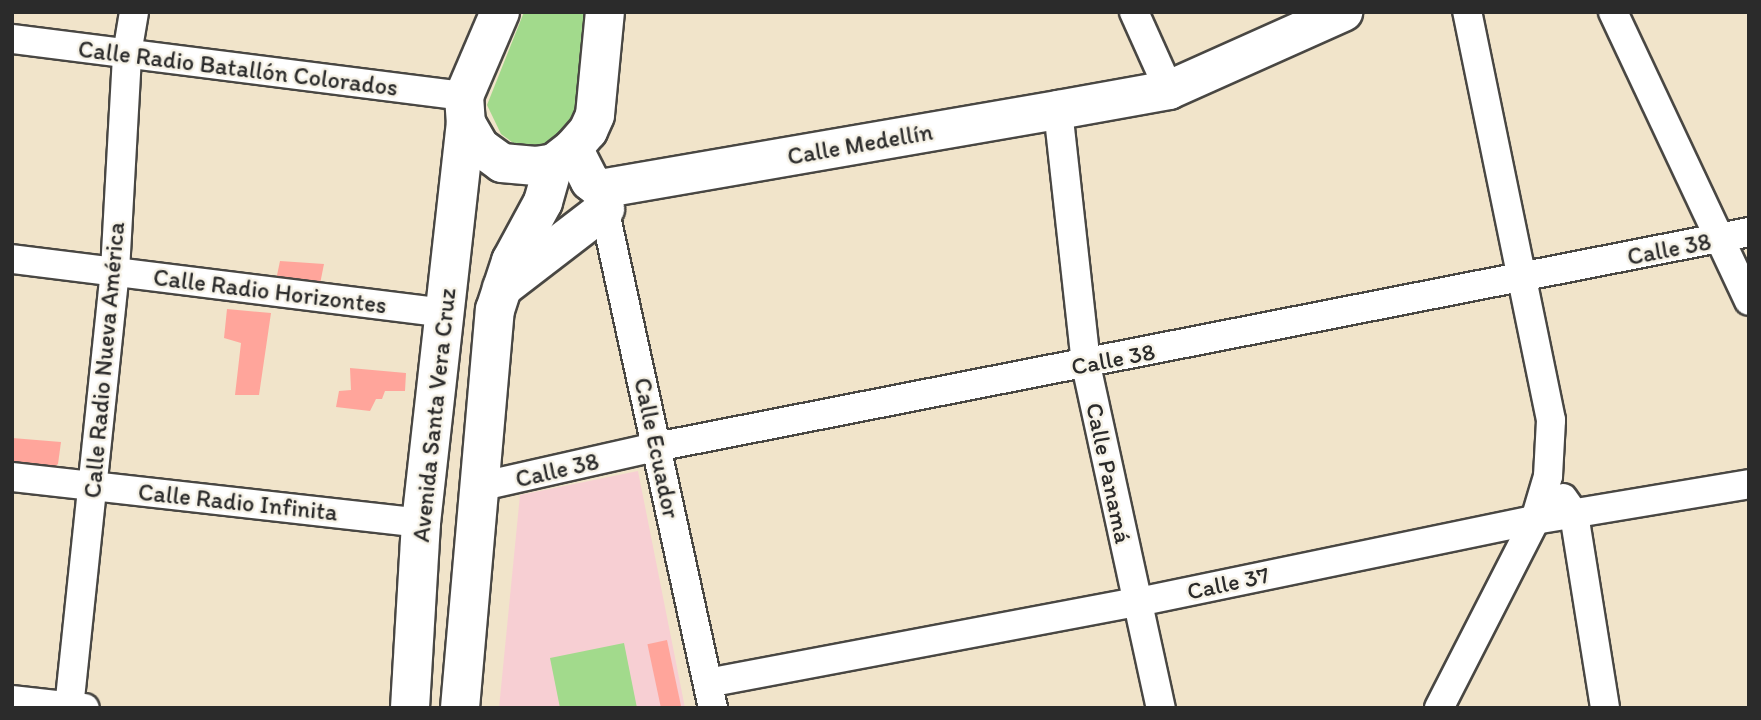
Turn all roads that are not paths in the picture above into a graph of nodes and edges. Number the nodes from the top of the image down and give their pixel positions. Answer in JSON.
{"nodes":[{"id":1,"x":134,"y":12,"type":"edge"},
{"id":2,"x":499,"y":12,"type":"edge"},
{"id":3,"x":605,"y":12,"type":"edge"},
{"id":4,"x":1134,"y":12,"type":"edge"},
{"id":5,"x":1343,"y":12,"type":"edge"},
{"id":6,"x":1467,"y":12,"type":"edge"},
{"id":7,"x":1613,"y":12,"type":"edge"},
{"id":8,"x":12,"y":39,"type":"edge"},
{"id":9,"x":127,"y":54,"type":"junction"},
{"id":10,"x":1169,"y":90,"type":"junction"},
{"id":11,"x":465,"y":110,"type":"junction"},
{"id":12,"x":1058,"y":110,"type":"junction"},
{"id":13,"x":564,"y":156,"type":"junction"},
{"id":14,"x":603,"y":199,"type":"junction"},
{"id":15,"x":1749,"y":232,"type":"edge"},
{"id":16,"x":1721,"y":239,"type":"junction"},
{"id":17,"x":12,"y":259,"type":"edge"},
{"id":18,"x":115,"y":271,"type":"junction"},
{"id":19,"x":1520,"y":278,"type":"junction"},
{"id":20,"x":502,"y":288,"type":"junction"},
{"id":21,"x":1749,"y":301,"type":"edge"},
{"id":22,"x":445,"y":313,"type":"junction"},
{"id":23,"x":1086,"y":365,"type":"junction"},
{"id":24,"x":656,"y":447,"type":"junction"},
{"id":25,"x":1548,"y":476,"type":"junction"},
{"id":26,"x":12,"y":477,"type":"edge"},
{"id":27,"x":1749,"y":484,"type":"edge"},
{"id":28,"x":92,"y":485,"type":"junction"},
{"id":29,"x":478,"y":487,"type":"junction"},
{"id":30,"x":1574,"y":514,"type":"junction"},
{"id":31,"x":1535,"y":520,"type":"junction"},
{"id":32,"x":421,"y":523,"type":"junction"},
{"id":33,"x":1138,"y":602,"type":"junction"},
{"id":34,"x":711,"y":695,"type":"edge"},
{"id":35,"x":12,"y":700,"type":"edge"},
{"id":36,"x":74,"y":707,"type":"edge"},
{"id":37,"x":410,"y":708,"type":"edge"},
{"id":38,"x":460,"y":708,"type":"edge"},
{"id":39,"x":1161,"y":708,"type":"edge"},
{"id":40,"x":1439,"y":708,"type":"edge"},
{"id":41,"x":1605,"y":708,"type":"edge"}],
"edges":[{"from":1,"to":9,"type":"street","name":"Calle Radio Nueva América"},
{"from":2,"to":11,"type":"street","name":"Avenida Santa Vera Cruz"},
{"from":3,"to":13,"type":"street","name":"Avenida Santa Vera Cruz"},
{"from":4,"to":10,"type":"street"},
{"from":5,"to":10,"type":"street","name":"Calle Medellín"},
{"from":6,"to":19,"type":"street"},
{"from":7,"to":16,"type":"street"},
{"from":8,"to":9,"type":"street","name":"Calle Radio Batallón Colorados"},
{"from":9,"to":11,"type":"street","name":"Calle Radio Batallón Colorados"},
{"from":9,"to":18,"type":"street","name":"Calle Radio Nueva América"},
{"from":10,"to":12,"type":"street","name":"Calle Medellín"},
{"from":11,"to":13,"type":"street"},
{"from":11,"to":22,"type":"street","name":"Avenida Santa Vera Cruz"},
{"from":12,"to":14,"type":"street","name":"Calle Medellín"},
{"from":12,"to":23,"type":"street","name":"Calle Panamá"},
{"from":13,"to":14,"type":"street"},
{"from":13,"to":20,"type":"street","name":"Avenida Santa Vera Cruz"},
{"from":14,"to":20,"type":"street"},
{"from":14,"to":24,"type":"street","name":"Calle Ecuador"},
{"from":15,"to":16,"type":"street","name":"Calle 38"},
{"from":16,"to":19,"type":"street","name":"Calle 38"},
{"from":16,"to":21,"type":"street"},
{"from":17,"to":18,"type":"street","name":"Calle Radio Horizontes"},
{"from":18,"to":22,"type":"street","name":"Calle Radio Horizontes"},
{"from":18,"to":28,"type":"street","name":"Calle Radio Nueva América"},
{"from":19,"to":23,"type":"street","name":"Calle 38"},
{"from":19,"to":25,"type":"street"},
{"from":20,"to":29,"type":"street","name":"Avenida Santa Vera Cruz"},
{"from":22,"to":32,"type":"street","name":"Avenida Santa Vera Cruz"},
{"from":23,"to":24,"type":"street","name":"Calle 38"},
{"from":23,"to":33,"type":"street","name":"Calle Panamá"},
{"from":24,"to":29,"type":"street","name":"Calle 38"},
{"from":24,"to":34,"type":"street","name":"Calle Ecuador"},
{"from":25,"to":30,"type":"street"},
{"from":25,"to":31,"type":"street"},
{"from":26,"to":28,"type":"street","name":"Calle Radio Infinita"},
{"from":27,"to":30,"type":"street","name":"Calle 37"},
{"from":28,"to":32,"type":"street","name":"Calle Radio Infinita"},
{"from":28,"to":36,"type":"street","name":"Calle Radio Nueva América"},
{"from":29,"to":38,"type":"street","name":"Avenida Santa Vera Cruz"},
{"from":30,"to":31,"type":"street","name":"Calle 37"},
{"from":30,"to":41,"type":"street"},
{"from":31,"to":33,"type":"street","name":"Calle 37"},
{"from":31,"to":40,"type":"street"},
{"from":32,"to":37,"type":"street","name":"Avenida Santa Vera Cruz"},
{"from":33,"to":34,"type":"street","name":"Calle 37"},
{"from":33,"to":39,"type":"street","name":"Calle Panamá"},
{"from":35,"to":36,"type":"street"}]}
